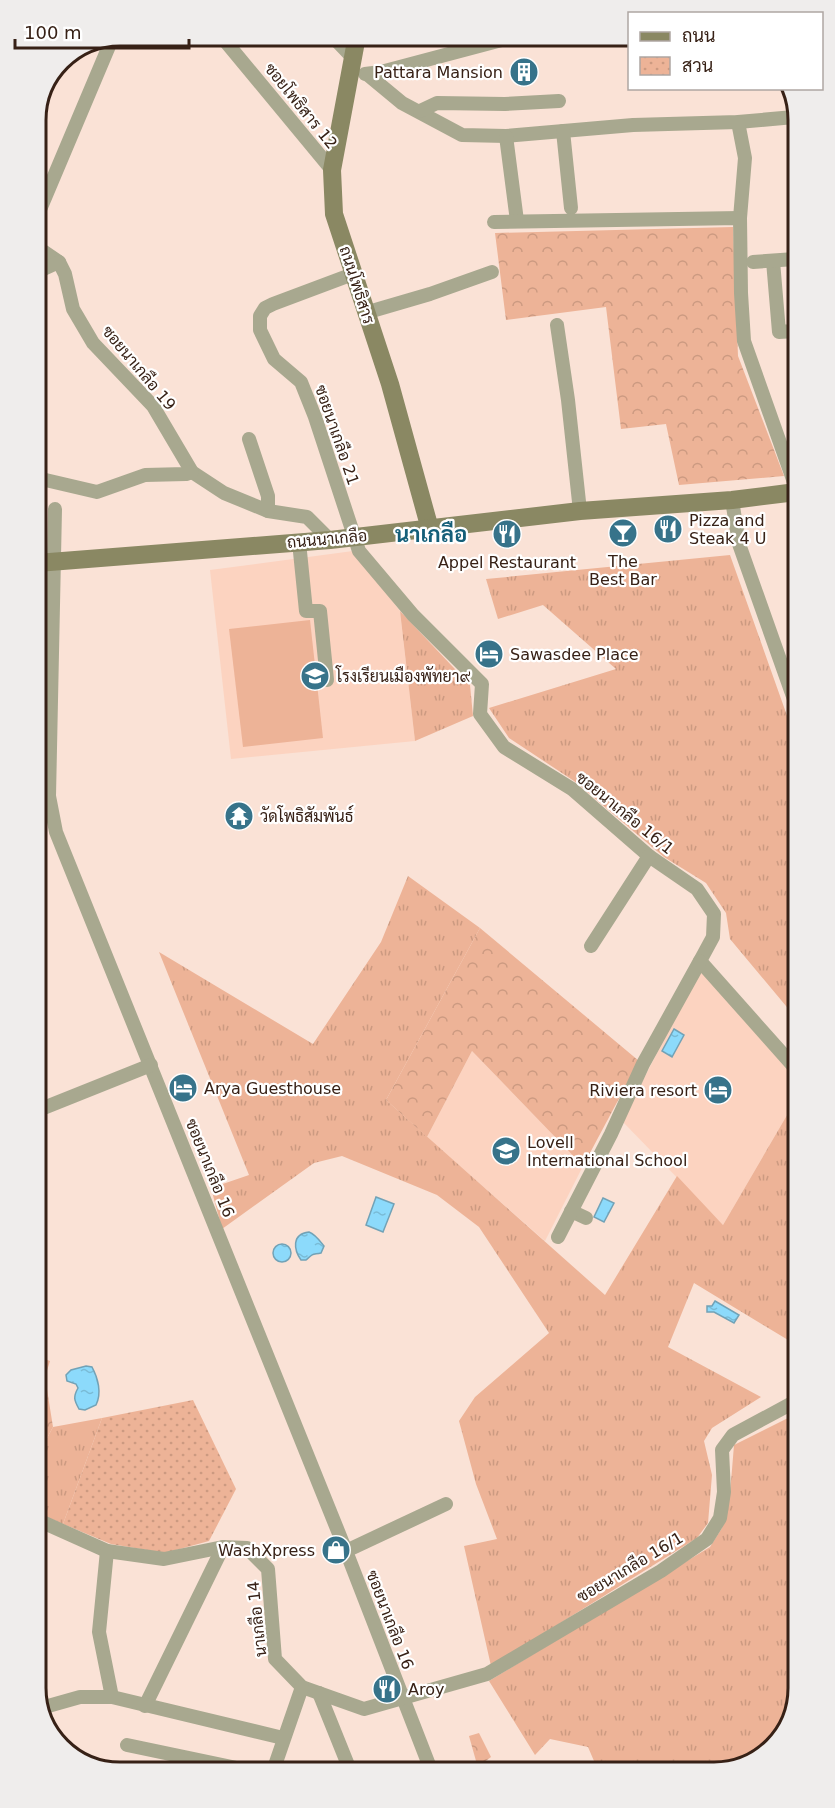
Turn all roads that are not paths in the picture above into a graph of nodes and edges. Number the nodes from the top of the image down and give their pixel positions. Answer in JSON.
{"nodes":[{"id":1,"x":229,"y":46,"type":"edge"},
{"id":2,"x":340,"y":46,"type":"edge"},
{"id":3,"x":357,"y":46,"type":"edge"},
{"id":4,"x":477,"y":47,"type":"edge"},
{"id":5,"x":108,"y":48,"type":"edge"},
{"id":6,"x":356,"y":68,"type":"junction"},
{"id":7,"x":559,"y":101,"type":"dead end"},
{"id":8,"x":420,"y":111,"type":"junction"},
{"id":9,"x":788,"y":118,"type":"edge"},
{"id":10,"x":738,"y":122,"type":"junction"},
{"id":11,"x":564,"y":131,"type":"junction"},
{"id":12,"x":506,"y":136,"type":"junction"},
{"id":13,"x":332,"y":170,"type":"junction"},
{"id":14,"x":47,"y":193,"type":"edge"},
{"id":15,"x":571,"y":208,"type":"dead end"},
{"id":16,"x":741,"y":218,"type":"junction"},
{"id":17,"x":517,"y":221,"type":"junction"},
{"id":18,"x":494,"y":222,"type":"dead end"},
{"id":19,"x":47,"y":254,"type":"edge"},
{"id":20,"x":788,"y":260,"type":"edge"},
{"id":21,"x":773,"y":261,"type":"junction"},
{"id":22,"x":59,"y":262,"type":"junction"},
{"id":23,"x":753,"y":262,"type":"dead end"},
{"id":24,"x":47,"y":267,"type":"edge"},
{"id":25,"x":492,"y":272,"type":"dead end"},
{"id":26,"x":353,"y":274,"type":"junction"},
{"id":27,"x":365,"y":313,"type":"junction"},
{"id":28,"x":557,"y":325,"type":"dead end"},
{"id":29,"x":788,"y":331,"type":"edge"},
{"id":30,"x":249,"y":439,"type":"dead end"},
{"id":31,"x":788,"y":467,"type":"edge"},
{"id":32,"x":192,"y":472,"type":"junction"},
{"id":33,"x":47,"y":480,"type":"edge"},
{"id":34,"x":788,"y":491,"type":"edge"},
{"id":35,"x":732,"y":500,"type":"junction"},
{"id":36,"x":55,"y":509,"type":"dead end"},
{"id":37,"x":267,"y":511,"type":"junction"},
{"id":38,"x":580,"y":511,"type":"junction"},
{"id":39,"x":429,"y":529,"type":"junction"},
{"id":40,"x":354,"y":537,"type":"junction"},
{"id":41,"x":330,"y":540,"type":"junction"},
{"id":42,"x":299,"y":542,"type":"junction"},
{"id":43,"x":47,"y":558,"type":"edge"},
{"id":44,"x":46,"y":562,"type":"edge"},
{"id":45,"x":47,"y":615,"type":"edge"},
{"id":46,"x":327,"y":680,"type":"dead end"},
{"id":47,"x":788,"y":682,"type":"edge"},
{"id":48,"x":649,"y":856,"type":"junction"},
{"id":49,"x":591,"y":946,"type":"dead end"},
{"id":50,"x":700,"y":961,"type":"junction"},
{"id":51,"x":788,"y":1060,"type":"edge"},
{"id":52,"x":151,"y":1065,"type":"junction"},
{"id":53,"x":46,"y":1107,"type":"edge"},
{"id":54,"x":571,"y":1211,"type":"junction"},
{"id":55,"x":586,"y":1218,"type":"dead end"},
{"id":56,"x":558,"y":1237,"type":"dead end"},
{"id":57,"x":788,"y":1405,"type":"edge"},
{"id":58,"x":446,"y":1504,"type":"dead end"},
{"id":59,"x":46,"y":1524,"type":"edge"},
{"id":60,"x":223,"y":1547,"type":"junction"},
{"id":61,"x":107,"y":1551,"type":"junction"},
{"id":62,"x":346,"y":1551,"type":"junction"},
{"id":63,"x":302,"y":1687,"type":"junction"},
{"id":64,"x":319,"y":1694,"type":"junction"},
{"id":65,"x":112,"y":1697,"type":"junction"},
{"id":66,"x":402,"y":1700,"type":"junction"},
{"id":67,"x":49,"y":1706,"type":"edge"},
{"id":68,"x":145,"y":1707,"type":"junction"},
{"id":69,"x":283,"y":1738,"type":"junction"},
{"id":70,"x":127,"y":1745,"type":"dead end"},
{"id":71,"x":204,"y":1761,"type":"edge"},
{"id":72,"x":276,"y":1761,"type":"edge"},
{"id":73,"x":346,"y":1761,"type":"edge"},
{"id":74,"x":427,"y":1762,"type":"edge"}],
"edges":[{"from":1,"to":13,"type":"street","name":"ซอยโพธิสาร 12"},
{"from":2,"to":6,"type":"street"},
{"from":3,"to":6,"type":"street","name":"ถนนโพธิสาร"},
{"from":4,"to":6,"type":"street"},
{"from":5,"to":14,"type":"street"},
{"from":6,"to":8,"type":"street"},
{"from":6,"to":13,"type":"street","name":"ถนนโพธิสาร"},
{"from":7,"to":8,"type":"street"},
{"from":8,"to":12,"type":"street"},
{"from":9,"to":10,"type":"street"},
{"from":10,"to":11,"type":"street"},
{"from":10,"to":16,"type":"street"},
{"from":11,"to":12,"type":"street"},
{"from":11,"to":15,"type":"street"},
{"from":12,"to":17,"type":"street"},
{"from":13,"to":26,"type":"street","name":"ถนนโพธิสาร"},
{"from":16,"to":17,"type":"street"},
{"from":16,"to":31,"type":"street"},
{"from":17,"to":18,"type":"street"},
{"from":19,"to":22,"type":"street"},
{"from":20,"to":21,"type":"street"},
{"from":21,"to":23,"type":"street"},
{"from":21,"to":29,"type":"street"},
{"from":22,"to":24,"type":"street"},
{"from":22,"to":32,"type":"street","name":"ซอยนาเกลือ 19"},
{"from":25,"to":27,"type":"street"},
{"from":26,"to":27,"type":"street","name":"ถนนโพธิสาร"},
{"from":26,"to":40,"type":"street","name":"ซอยนาเกลือ 21"},
{"from":27,"to":39,"type":"street","name":"ถนนโพธิสาร"},
{"from":28,"to":38,"type":"street"},
{"from":30,"to":37,"type":"street"},
{"from":32,"to":33,"type":"street"},
{"from":32,"to":37,"type":"street","name":"ซอยนาเกลือ 19"},
{"from":34,"to":35,"type":"street","name":"ถนนนาเกลือ"},
{"from":35,"to":38,"type":"street","name":"ถนนนาเกลือ"},
{"from":35,"to":47,"type":"street"},
{"from":36,"to":43,"type":"street","name":"ซอยนาเกลือ 16"},
{"from":37,"to":41,"type":"street","name":"ซอยนาเกลือ 19"},
{"from":38,"to":39,"type":"street","name":"ถนนนาเกลือ"},
{"from":39,"to":40,"type":"street","name":"ถนนนาเกลือ"},
{"from":40,"to":41,"type":"street","name":"ถนนนาเกลือ"},
{"from":40,"to":48,"type":"street","name":"ซอยนาเกลือ 16/1"},
{"from":41,"to":42,"type":"street","name":"ถนนนาเกลือ"},
{"from":42,"to":44,"type":"street","name":"ถนนนาเกลือ"},
{"from":42,"to":46,"type":"street"},
{"from":45,"to":52,"type":"street","name":"ซอยนาเกลือ 16"},
{"from":48,"to":49,"type":"street"},
{"from":48,"to":50,"type":"street","name":"ซอยนาเกลือ 16/1"},
{"from":50,"to":51,"type":"street"},
{"from":50,"to":54,"type":"street","name":"ซอยนาเกลือ 16/1"},
{"from":52,"to":53,"type":"street"},
{"from":52,"to":62,"type":"street","name":"ซอยนาเกลือ 16"},
{"from":54,"to":55,"type":"street"},
{"from":54,"to":56,"type":"street","name":"ซอยนาเกลือ 16/1"},
{"from":57,"to":66,"type":"street","name":"ซอยนาเกลือ 16/1"},
{"from":58,"to":62,"type":"street"},
{"from":59,"to":61,"type":"street","name":"นาเกลือ 14"},
{"from":60,"to":61,"type":"street","name":"นาเกลือ 14"},
{"from":60,"to":63,"type":"street","name":"นาเกลือ 14"},
{"from":60,"to":68,"type":"street"},
{"from":61,"to":65,"type":"street"},
{"from":62,"to":66,"type":"street","name":"ซอยนาเกลือ 16"},
{"from":63,"to":64,"type":"street","name":"นาเกลือ 14"},
{"from":63,"to":69,"type":"street"},
{"from":64,"to":66,"type":"street","name":"นาเกลือ 14"},
{"from":64,"to":73,"type":"street"},
{"from":65,"to":67,"type":"street"},
{"from":65,"to":68,"type":"street"},
{"from":66,"to":74,"type":"street","name":"ซอยนาเกลือ 16"},
{"from":68,"to":69,"type":"street"},
{"from":69,"to":72,"type":"street"},
{"from":70,"to":71,"type":"street"}]}
